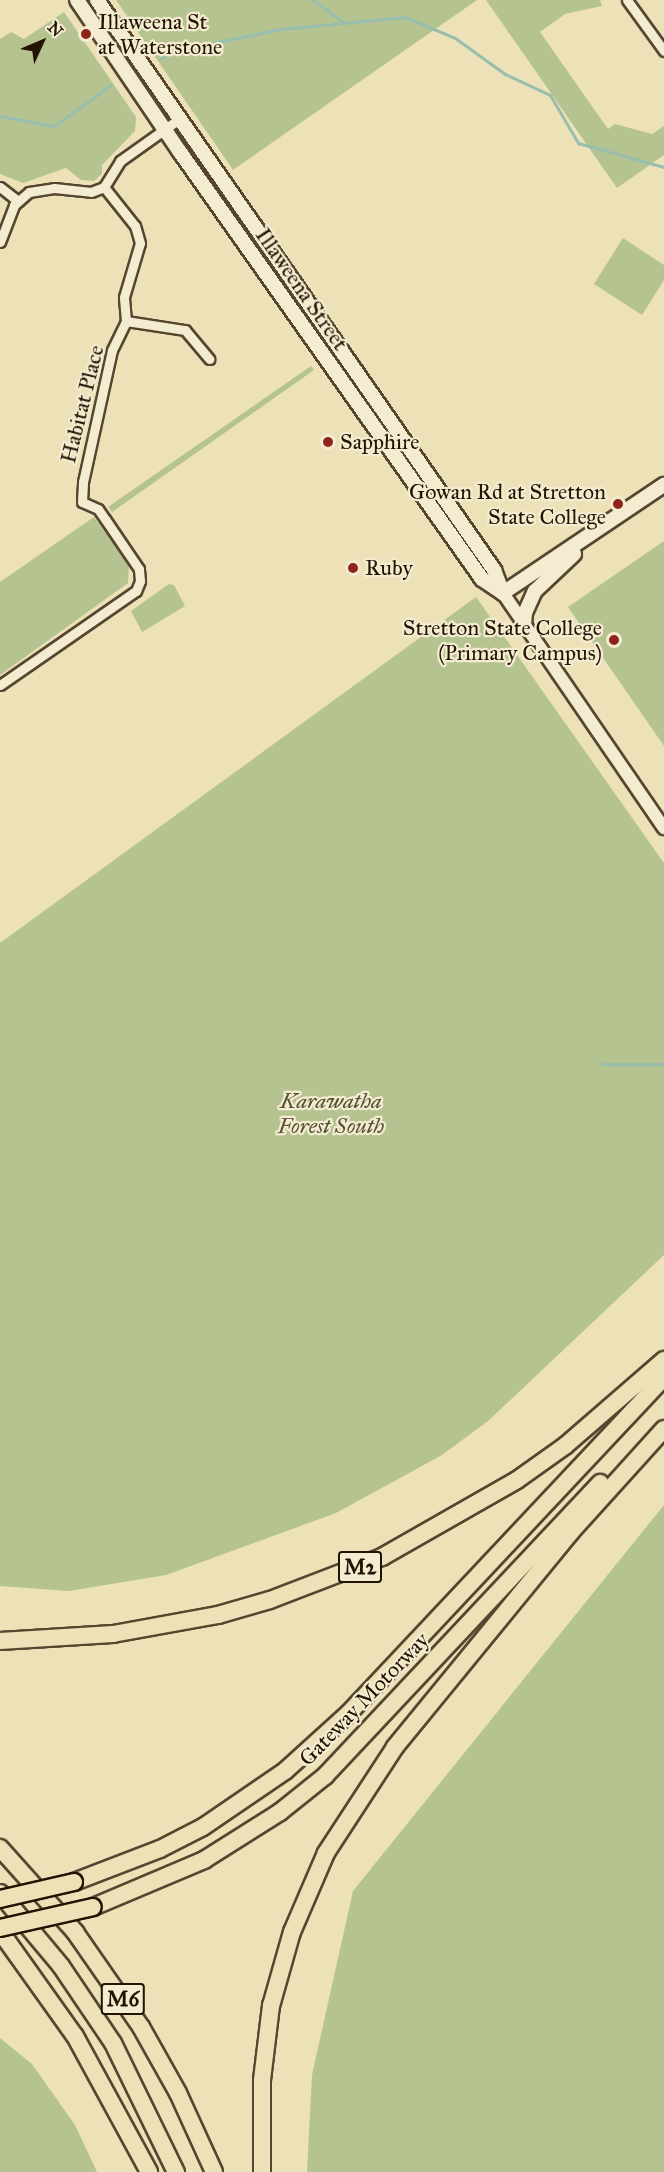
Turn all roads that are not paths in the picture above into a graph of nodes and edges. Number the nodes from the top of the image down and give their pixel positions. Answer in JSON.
{"nodes":[{"id":1,"x":77,"y":0,"type":"edge"},
{"id":2,"x":97,"y":0,"type":"edge"},
{"id":3,"x":627,"y":0,"type":"edge"},
{"id":4,"x":664,"y":51,"type":"edge"},
{"id":5,"x":179,"y":119,"type":"junction"},
{"id":6,"x":165,"y":130,"type":"junction"},
{"id":7,"x":0,"y":187,"type":"edge"},
{"id":8,"x":104,"y":187,"type":"junction"},
{"id":9,"x":231,"y":193,"type":"junction"},
{"id":10,"x":18,"y":201,"type":"junction"},
{"id":11,"x":222,"y":212,"type":"junction"},
{"id":12,"x":0,"y":242,"type":"edge"},
{"id":13,"x":126,"y":321,"type":"junction"},
{"id":14,"x":346,"y":358,"type":"junction"},
{"id":15,"x":209,"y":359,"type":"dead end"},
{"id":16,"x":331,"y":369,"type":"junction"},
{"id":17,"x":664,"y":485,"type":"edge"},
{"id":18,"x":594,"y":532,"type":"junction"},
{"id":19,"x":503,"y":593,"type":"junction"},
{"id":20,"x":524,"y":626,"type":"junction"},
{"id":21,"x":0,"y":685,"type":"edge"},
{"id":22,"x":664,"y":828,"type":"edge"},
{"id":23,"x":664,"y":1360,"type":"edge"},
{"id":24,"x":664,"y":1377,"type":"edge"},
{"id":25,"x":664,"y":1419,"type":"edge"},
{"id":26,"x":664,"y":1429,"type":"edge"},
{"id":27,"x":0,"y":1641,"type":"edge"},
{"id":28,"x":0,"y":1848,"type":"edge"},
{"id":29,"x":0,"y":1893,"type":"edge"},
{"id":30,"x":0,"y":1899,"type":"edge"},
{"id":31,"x":0,"y":1930,"type":"edge"},
{"id":32,"x":149,"y":2172,"type":"edge"},
{"id":33,"x":176,"y":2172,"type":"edge"},
{"id":34,"x":214,"y":2172,"type":"edge"},
{"id":35,"x":262,"y":2172,"type":"edge"}],
"edges":[{"from":1,"to":6,"type":"main road","name":"Illaweena Street"},
{"from":2,"to":5,"type":"main road","name":"Illaweena Street"},
{"from":3,"to":4,"type":"street"},
{"from":5,"to":6,"type":"street"},
{"from":5,"to":9,"type":"main road","name":"Illaweena Street"},
{"from":6,"to":8,"type":"street"},
{"from":6,"to":11,"type":"main road","name":"Illaweena Street"},
{"from":7,"to":10,"type":"street"},
{"from":8,"to":10,"type":"street"},
{"from":8,"to":13,"type":"street","name":"Habitat Place"},
{"from":9,"to":11,"type":"main road"},
{"from":9,"to":14,"type":"main road","name":"Illaweena Street"},
{"from":10,"to":12,"type":"street"},
{"from":11,"to":16,"type":"main road","name":"Illaweena Street"},
{"from":13,"to":15,"type":"street"},
{"from":13,"to":21,"type":"street","name":"Habitat Place"},
{"from":14,"to":16,"type":"main road"},
{"from":14,"to":19,"type":"main road","name":"Illaweena Street"},
{"from":16,"to":19,"type":"main road","name":"Illaweena Street"},
{"from":17,"to":18,"type":"main road"},
{"from":18,"to":19,"type":"main road"},
{"from":18,"to":20,"type":"main road"},
{"from":19,"to":20,"type":"street","name":"Illaweena Street"},
{"from":20,"to":22,"type":"street","name":"Illaweena Street"},
{"from":23,"to":27,"type":"highway","number":"M2"},
{"from":24,"to":30,"type":"highway","bridge":true},
{"from":25,"to":31,"type":"highway","name":"Gateway Motorway","bridge":true},
{"from":26,"to":35,"type":"highway"},
{"from":28,"to":34,"type":"highway","number":"M6"},
{"from":29,"to":33,"type":"highway","number":"M6"},
{"from":31,"to":32,"type":"highway"}]}
